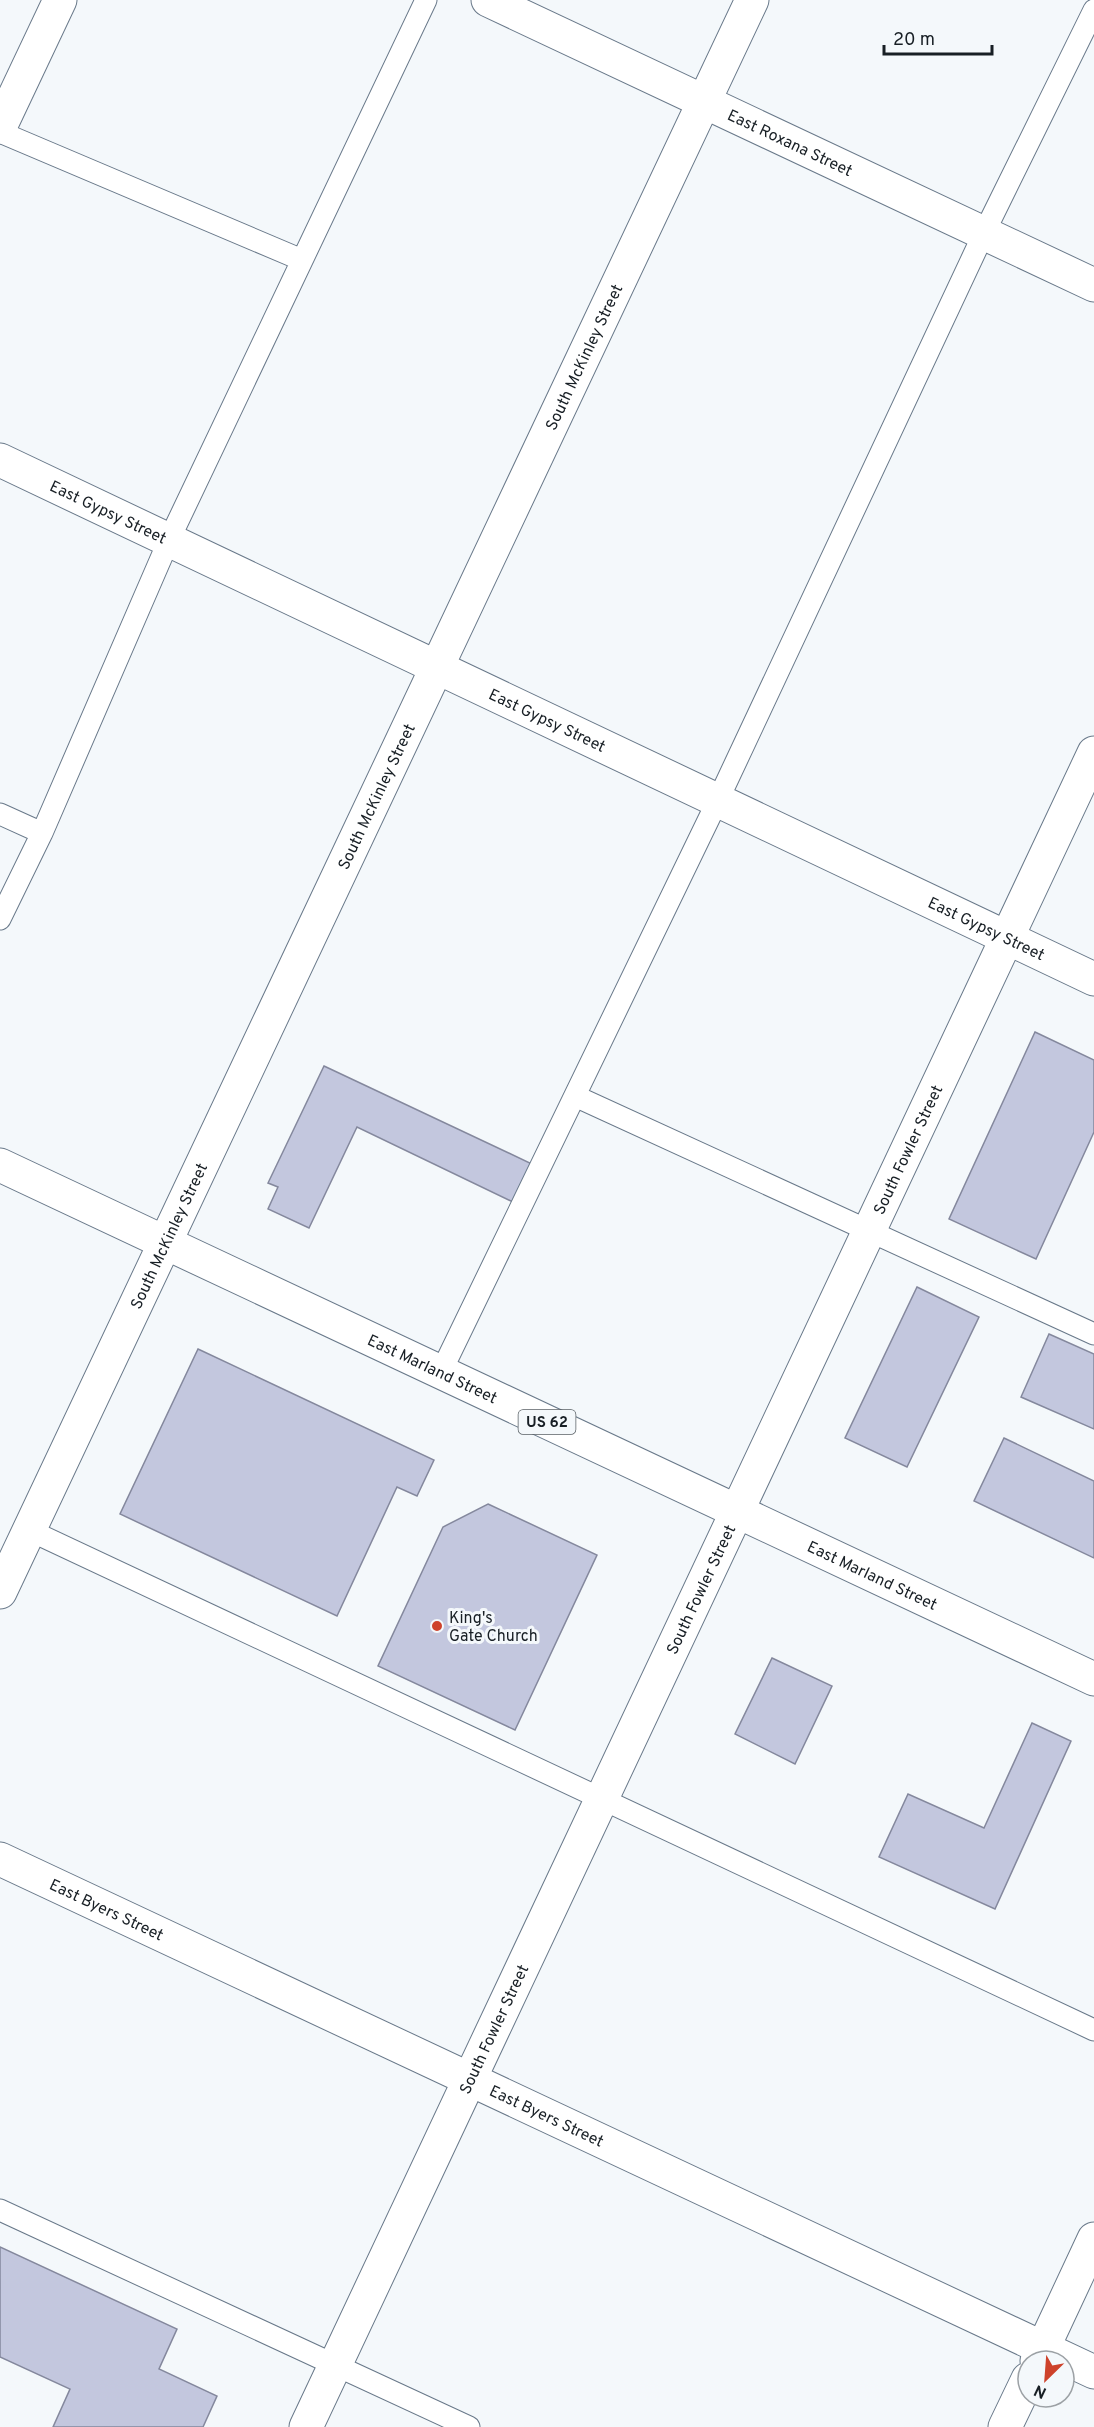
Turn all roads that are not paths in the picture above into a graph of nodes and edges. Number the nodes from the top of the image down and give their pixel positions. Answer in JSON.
{"nodes":[{"id":1,"x":60,"y":0,"type":"edge"},
{"id":2,"x":426,"y":0,"type":"edge"},
{"id":3,"x":488,"y":0,"type":"edge"},
{"id":4,"x":752,"y":0,"type":"edge"},
{"id":5,"x":1094,"y":10,"type":"edge"},
{"id":6,"x":704,"y":101,"type":"junction"},
{"id":7,"x":1,"y":125,"type":"edge"},
{"id":8,"x":984,"y":233,"type":"junction"},
{"id":9,"x":302,"y":260,"type":"junction"},
{"id":10,"x":1094,"y":285,"type":"edge"},
{"id":11,"x":0,"y":460,"type":"edge"},
{"id":12,"x":169,"y":540,"type":"junction"},
{"id":13,"x":436,"y":667,"type":"junction"},
{"id":14,"x":1094,"y":753,"type":"edge"},
{"id":15,"x":718,"y":800,"type":"junction"},
{"id":16,"x":0,"y":814,"type":"edge"},
{"id":17,"x":42,"y":833,"type":"junction"},
{"id":18,"x":0,"y":919,"type":"edge"},
{"id":19,"x":1007,"y":938,"type":"junction"},
{"id":20,"x":1094,"y":979,"type":"edge"},
{"id":21,"x":575,"y":1096,"type":"junction"},
{"id":22,"x":0,"y":1166,"type":"edge"},
{"id":23,"x":868,"y":1232,"type":"junction"},
{"id":24,"x":164,"y":1242,"type":"junction"},
{"id":25,"x":1094,"y":1334,"type":"edge"},
{"id":26,"x":441,"y":1372,"type":"junction"},
{"id":27,"x":737,"y":1511,"type":"junction"},
{"id":28,"x":29,"y":1530,"type":"junction"},
{"id":29,"x":0,"y":1592,"type":"edge"},
{"id":30,"x":1094,"y":1679,"type":"edge"},
{"id":31,"x":601,"y":1800,"type":"junction"},
{"id":32,"x":0,"y":1859,"type":"edge"},
{"id":33,"x":1094,"y":2030,"type":"edge"},
{"id":34,"x":470,"y":2079,"type":"junction"},
{"id":35,"x":0,"y":2210,"type":"edge"},
{"id":36,"x":1094,"y":2239,"type":"edge"},
{"id":37,"x":1028,"y":2349,"type":"edge"},
{"id":38,"x":1043,"y":2349,"type":"edge"},
{"id":39,"x":335,"y":2364,"type":"junction"},
{"id":40,"x":1076,"y":2366,"type":"edge"},
{"id":41,"x":1094,"y":2372,"type":"edge"},
{"id":42,"x":1016,"y":2404,"type":"edge"},
{"id":43,"x":306,"y":2427,"type":"edge"},
{"id":44,"x":469,"y":2427,"type":"edge"},
{"id":45,"x":1005,"y":2427,"type":"edge"}],
"edges":[{"from":1,"to":7,"type":"main road"},
{"from":2,"to":9,"type":"lane"},
{"from":3,"to":6,"type":"main road","name":"East Roxana Street"},
{"from":4,"to":6,"type":"main road","name":"South McKinley Street"},
{"from":5,"to":8,"type":"lane"},
{"from":6,"to":8,"type":"main road","name":"East Roxana Street"},
{"from":6,"to":13,"type":"main road","name":"South McKinley Street"},
{"from":7,"to":9,"type":"lane"},
{"from":8,"to":10,"type":"main road","name":"East Roxana Street"},
{"from":8,"to":15,"type":"lane"},
{"from":9,"to":12,"type":"lane"},
{"from":11,"to":12,"type":"main road","name":"East Gypsy Street"},
{"from":12,"to":13,"type":"main road","name":"East Gypsy Street"},
{"from":12,"to":17,"type":"lane"},
{"from":13,"to":15,"type":"main road","name":"East Gypsy Street"},
{"from":13,"to":24,"type":"main road","name":"South McKinley Street"},
{"from":14,"to":19,"type":"main road","name":"South Fowler Street"},
{"from":15,"to":19,"type":"main road","name":"East Gypsy Street"},
{"from":15,"to":21,"type":"lane"},
{"from":16,"to":17,"type":"lane"},
{"from":17,"to":18,"type":"lane"},
{"from":19,"to":20,"type":"main road","name":"East Gypsy Street"},
{"from":19,"to":23,"type":"main road","name":"South Fowler Street"},
{"from":21,"to":23,"type":"lane"},
{"from":21,"to":26,"type":"lane"},
{"from":22,"to":24,"type":"main road","name":"East Marland Street","number":"US 62"},
{"from":23,"to":25,"type":"lane"},
{"from":23,"to":27,"type":"main road","name":"South Fowler Street"},
{"from":24,"to":26,"type":"main road","name":"East Marland Street","number":"US 62"},
{"from":24,"to":28,"type":"main road","name":"South McKinley Street"},
{"from":26,"to":27,"type":"main road","name":"East Marland Street","number":"US 62"},
{"from":27,"to":30,"type":"main road","name":"East Marland Street","number":"US 62"},
{"from":27,"to":31,"type":"main road","name":"South Fowler Street"},
{"from":28,"to":29,"type":"main road","name":"South McKinley Street"},
{"from":28,"to":31,"type":"lane"},
{"from":31,"to":33,"type":"lane"},
{"from":31,"to":34,"type":"main road","name":"South Fowler Street"},
{"from":32,"to":34,"type":"main road","name":"East Byers Street"},
{"from":34,"to":37,"type":"main road","name":"East Byers Street"},
{"from":34,"to":39,"type":"main road","name":"South Fowler Street"},
{"from":35,"to":39,"type":"lane"},
{"from":36,"to":38,"type":"main road"},
{"from":39,"to":43,"type":"main road","name":"South Fowler Street"},
{"from":39,"to":44,"type":"lane"},
{"from":40,"to":41,"type":"main road","name":"East Byers Street"},
{"from":42,"to":45,"type":"main road"}]}
